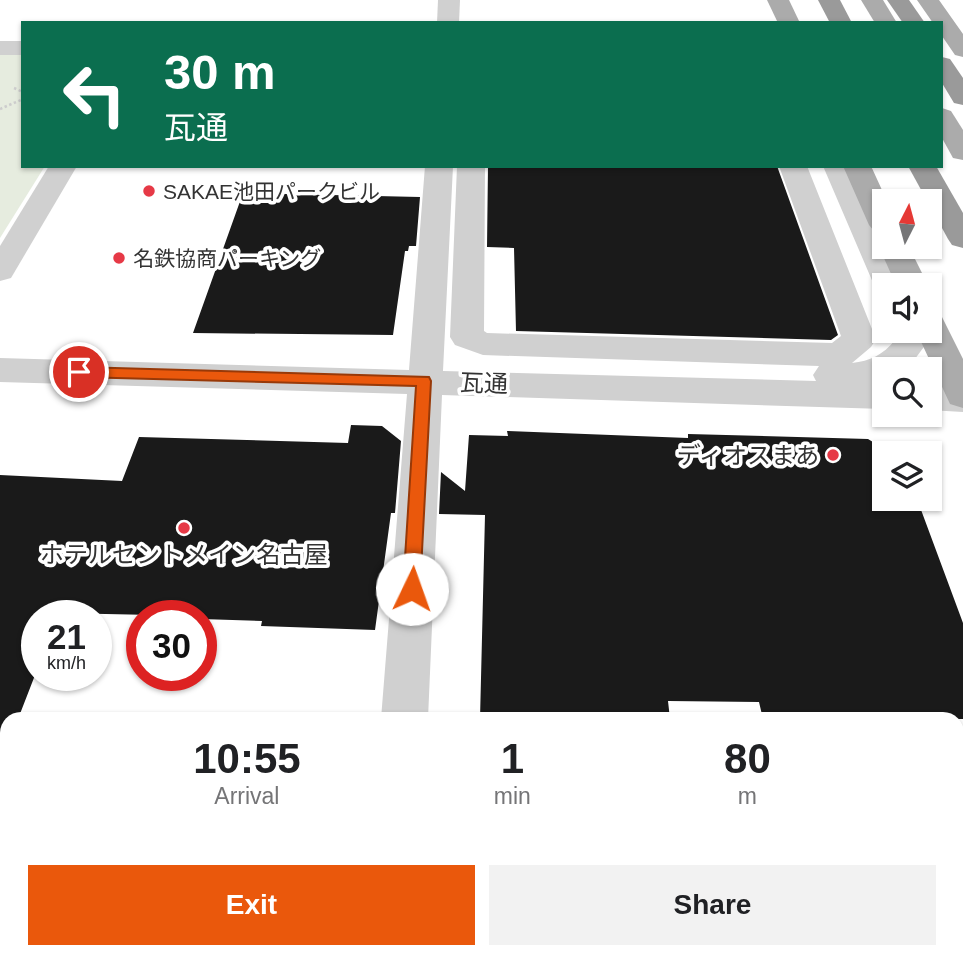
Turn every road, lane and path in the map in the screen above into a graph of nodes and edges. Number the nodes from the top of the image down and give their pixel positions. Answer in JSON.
{"nodes":[{"id":1,"x":449,"y":0,"type":"edge"},
{"id":2,"x":778,"y":0,"type":"edge"},
{"id":3,"x":829,"y":0,"type":"edge"},
{"id":4,"x":872,"y":0,"type":"edge"},
{"id":5,"x":898,"y":0,"type":"edge"},
{"id":6,"x":928,"y":0,"type":"edge"},
{"id":7,"x":448,"y":21,"type":"edge"},
{"id":8,"x":788,"y":21,"type":"edge"},
{"id":9,"x":840,"y":21,"type":"edge"},
{"id":10,"x":885,"y":21,"type":"edge"},
{"id":11,"x":913,"y":21,"type":"edge"},
{"id":12,"x":943,"y":21,"type":"edge"},
{"id":13,"x":943,"y":21,"type":"edge"},
{"id":14,"x":0,"y":48,"type":"edge"},
{"id":15,"x":21,"y":48,"type":"edge"},
{"id":16,"x":963,"y":50,"type":"edge"},
{"id":17,"x":943,"y":66,"type":"edge"},
{"id":18,"x":963,"y":98,"type":"edge"},
{"id":19,"x":21,"y":100,"type":"edge"},
{"id":20,"x":0,"y":109,"type":"edge"},
{"id":21,"x":943,"y":118,"type":"edge"},
{"id":22,"x":963,"y":152,"type":"edge"},
{"id":23,"x":62,"y":168,"type":"edge"},
{"id":24,"x":439,"y":168,"type":"edge"},
{"id":25,"x":457,"y":168,"type":"edge"},
{"id":26,"x":471,"y":168,"type":"edge"},
{"id":27,"x":794,"y":168,"type":"edge"},
{"id":28,"x":838,"y":168,"type":"edge"},
{"id":29,"x":858,"y":168,"type":"edge"},
{"id":30,"x":923,"y":168,"type":"edge"},
{"id":31,"x":872,"y":199,"type":"edge"},
{"id":32,"x":963,"y":239,"type":"edge"},
{"id":33,"x":0,"y":271,"type":"edge"},
{"id":34,"x":883,"y":273,"type":"edge"},
{"id":35,"x":910,"y":343,"type":"edge"},
{"id":36,"x":938,"y":343,"type":"edge"},
{"id":37,"x":0,"y":370,"type":"edge"},
{"id":38,"x":424,"y":381,"type":"junction"},
{"id":39,"x":872,"y":396,"type":"edge"},
{"id":40,"x":942,"y":397,"type":"edge"},
{"id":41,"x":963,"y":397,"type":"edge"},
{"id":42,"x":404,"y":712,"type":"edge"}],
"edges":[{"from":1,"to":7,"type":"street"},
{"from":2,"to":8,"type":"main road"},
{"from":3,"to":9,"type":"highway"},
{"from":4,"to":10,"type":"main road"},
{"from":5,"to":11,"type":"highway"},
{"from":6,"to":12,"type":"main road"},
{"from":13,"to":16,"type":"main road"},
{"from":14,"to":15,"type":"street"},
{"from":17,"to":18,"type":"highway"},
{"from":19,"to":20,"type":"path"},
{"from":21,"to":22,"type":"main road"},
{"from":23,"to":33,"type":"street"},
{"from":24,"to":38,"type":"street"},
{"from":25,"to":35,"type":"street"},
{"from":26,"to":27,"type":"street"},
{"from":28,"to":34,"type":"street"},
{"from":29,"to":31,"type":"main road"},
{"from":30,"to":32,"type":"highway"},
{"from":36,"to":41,"type":"main road"},
{"from":37,"to":38,"type":"street","name":"瓦通"},
{"from":38,"to":39,"type":"street","name":"瓦通"},
{"from":38,"to":42,"type":"street"},
{"from":40,"to":41,"type":"street"}]}
